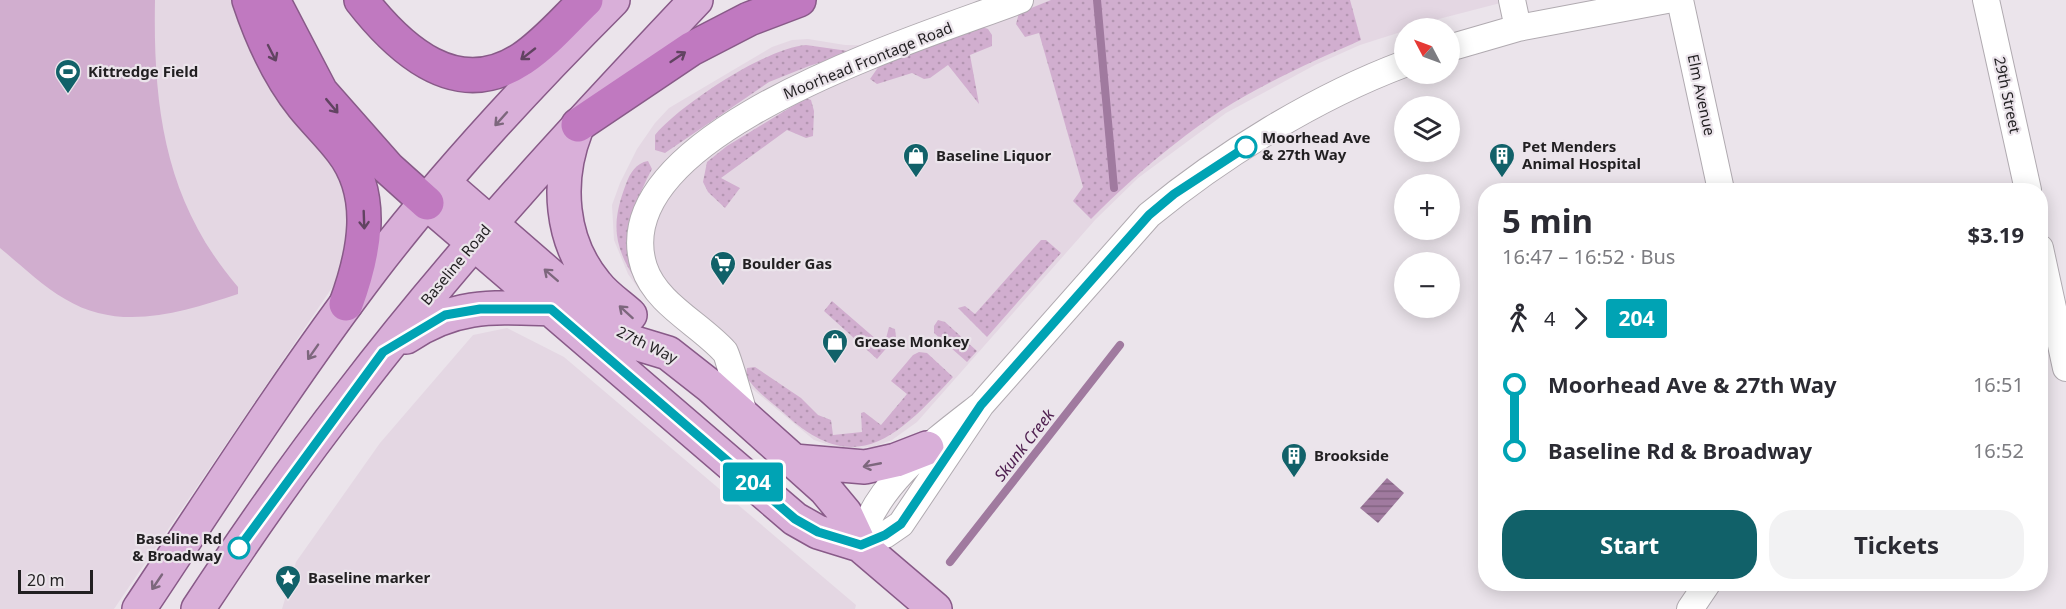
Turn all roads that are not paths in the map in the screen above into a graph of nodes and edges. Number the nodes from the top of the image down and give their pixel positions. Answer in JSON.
{"nodes":[{"id":1,"x":249,"y":0,"type":"edge"},
{"id":2,"x":273,"y":0,"type":"edge"},
{"id":3,"x":361,"y":0,"type":"edge"},
{"id":4,"x":586,"y":0,"type":"edge"},
{"id":5,"x":613,"y":0,"type":"edge"},
{"id":6,"x":696,"y":0,"type":"edge"},
{"id":7,"x":799,"y":0,"type":"edge"},
{"id":8,"x":1020,"y":0,"type":"edge"},
{"id":9,"x":1512,"y":0,"type":"edge"},
{"id":10,"x":1667,"y":0,"type":"edge"},
{"id":11,"x":1680,"y":0,"type":"edge"},
{"id":12,"x":1986,"y":0,"type":"edge"},
{"id":13,"x":1518,"y":28,"type":"junction"},
{"id":14,"x":1460,"y":45,"type":"edge"},
{"id":15,"x":1394,"y":68,"type":"edge"},
{"id":16,"x":578,"y":125,"type":"junction"},
{"id":17,"x":1719,"y":183,"type":"edge"},
{"id":18,"x":2026,"y":183,"type":"edge"},
{"id":19,"x":435,"y":193,"type":"junction"},
{"id":20,"x":482,"y":233,"type":"junction"},
{"id":21,"x":2048,"y":285,"type":"edge"},
{"id":22,"x":346,"y":304,"type":"junction"},
{"id":23,"x":551,"y":309,"type":"junction"},
{"id":24,"x":383,"y":352,"type":"junction"},
{"id":25,"x":726,"y":354,"type":"junction"},
{"id":26,"x":676,"y":358,"type":"junction"},
{"id":27,"x":2066,"y":368,"type":"edge"},
{"id":28,"x":981,"y":405,"type":"junction"},
{"id":29,"x":746,"y":418,"type":"junction"},
{"id":30,"x":927,"y":448,"type":"junction"},
{"id":31,"x":794,"y":461,"type":"junction"},
{"id":32,"x":861,"y":545,"type":"junction"},
{"id":33,"x":1702,"y":591,"type":"edge"},
{"id":34,"x":139,"y":609,"type":"edge"},
{"id":35,"x":198,"y":609,"type":"edge"},
{"id":36,"x":935,"y":609,"type":"edge"},
{"id":37,"x":1690,"y":609,"type":"edge"}],
"edges":[{"from":1,"to":22,"type":"highway","one_way":true},
{"from":2,"to":19,"type":"highway","one_way":true},
{"from":4,"to":3,"type":"highway","one_way":true},
{"from":5,"to":19,"type":"main road","one_way":true},
{"from":6,"to":16,"type":"main road","name":"Baseline Road"},
{"from":16,"to":7,"type":"highway","one_way":true},
{"from":8,"to":25,"type":"street","name":"Moorhead Frontage Road"},
{"from":9,"to":13,"type":"street"},
{"from":10,"to":13,"type":"street"},
{"from":11,"to":17,"type":"street","name":"Elm Avenue"},
{"from":12,"to":18,"type":"street","name":"29th Street"},
{"from":13,"to":14,"type":"street"},
{"from":15,"to":28,"type":"street"},
{"from":16,"to":20,"type":"main road","name":"Baseline Road"},
{"from":26,"to":16,"type":"main road","one_way":true},
{"from":19,"to":20,"type":"main road","name":"27th Way"},
{"from":19,"to":22,"type":"main road"},
{"from":20,"to":23,"type":"main road","name":"27th Way"},
{"from":20,"to":24,"type":"main road","name":"Baseline Road"},
{"from":26,"to":20,"type":"main road","name":"27th Way","one_way":true},
{"from":21,"to":27,"type":"street"},
{"from":22,"to":34,"type":"main road","one_way":true},
{"from":23,"to":24,"type":"main road"},
{"from":23,"to":32,"type":"main road","name":"27th Way"},
{"from":24,"to":35,"type":"main road","name":"Baseline Road"},
{"from":25,"to":26,"type":"street"},
{"from":25,"to":29,"type":"street"},
{"from":26,"to":29,"type":"main road","name":"27th Way"},
{"from":28,"to":30,"type":"street"},
{"from":28,"to":32,"type":"street"},
{"from":29,"to":31,"type":"main road","name":"27th Way"},
{"from":30,"to":31,"type":"main road","one_way":true},
{"from":30,"to":32,"type":"street"},
{"from":31,"to":32,"type":"main road","name":"27th Way"},
{"from":32,"to":36,"type":"main road","name":"27th Way"},
{"from":33,"to":37,"type":"street"}]}
